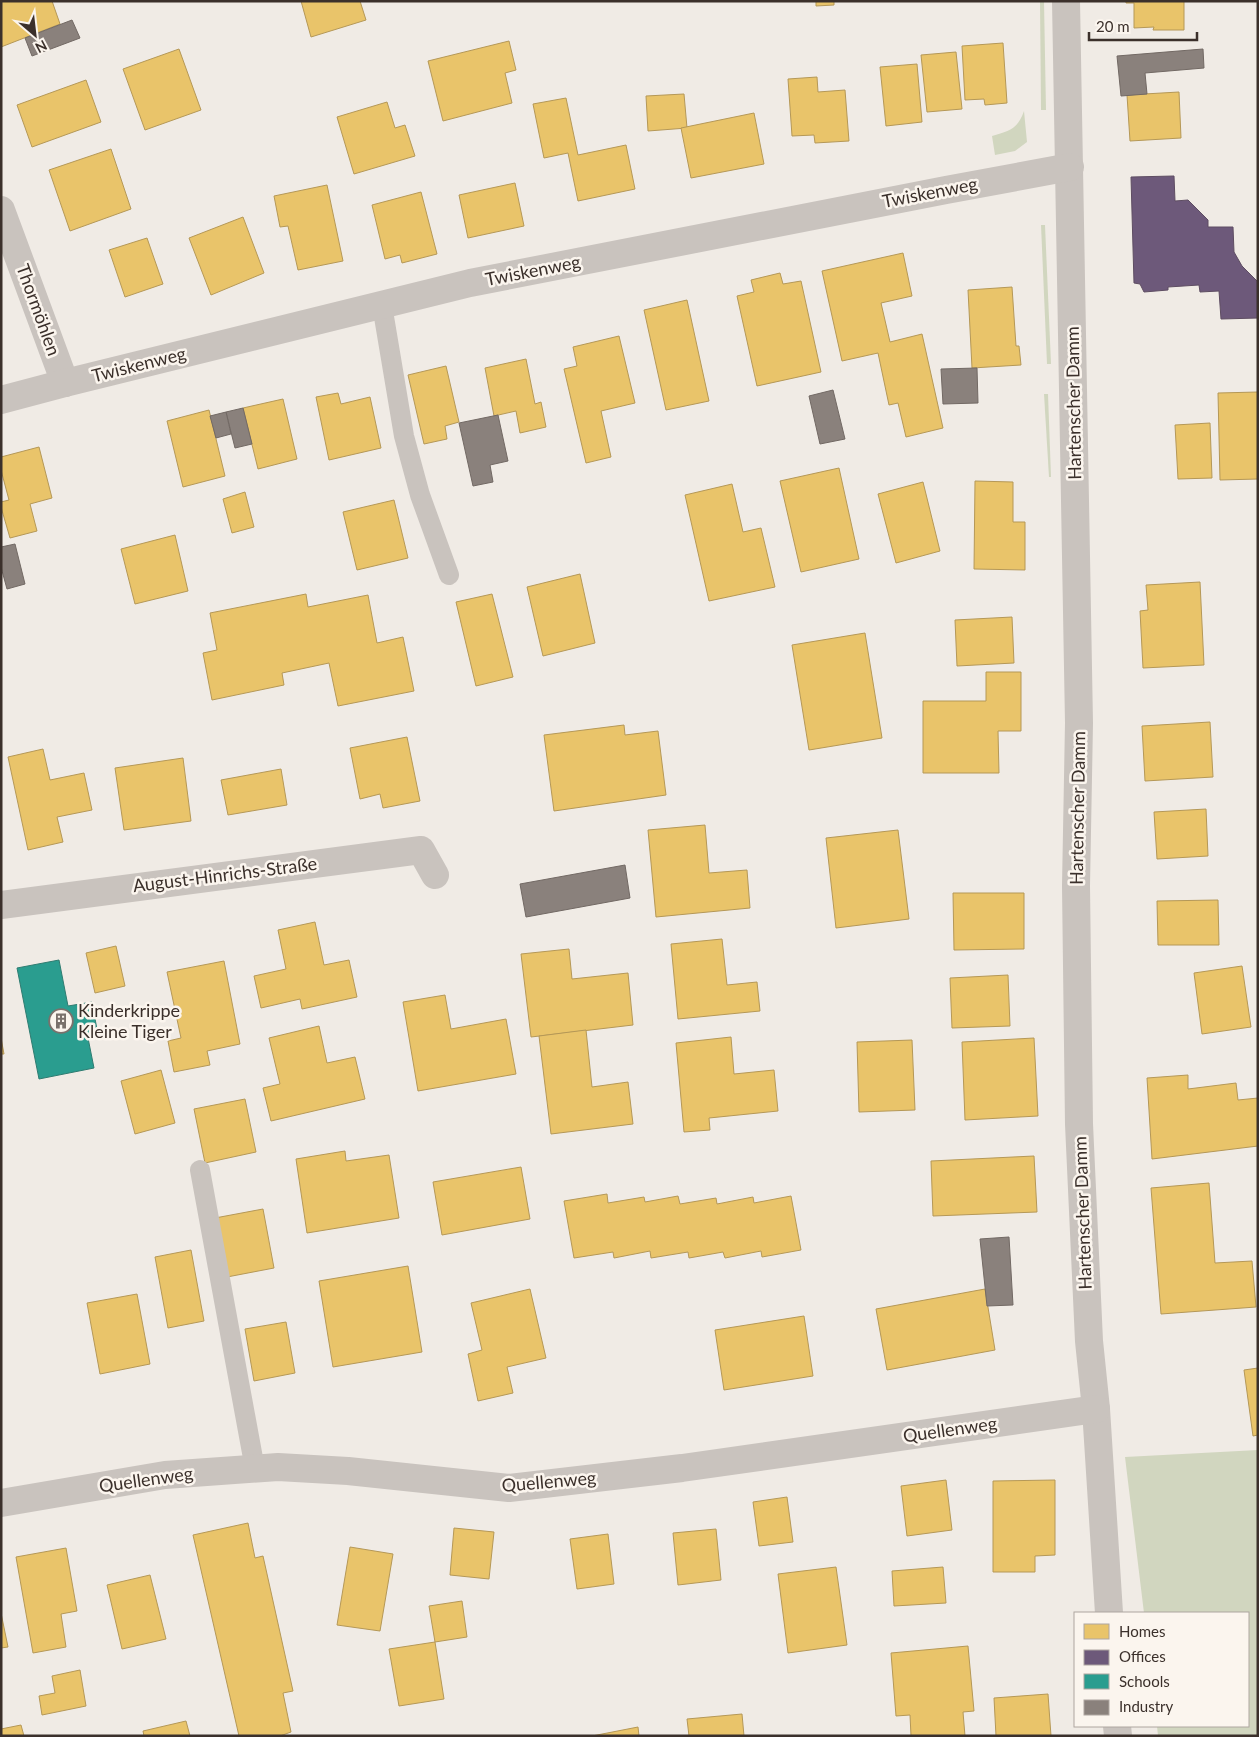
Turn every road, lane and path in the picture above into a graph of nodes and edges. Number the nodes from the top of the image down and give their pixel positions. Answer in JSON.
{"nodes":[{"id":1,"x":1066,"y":1,"type":"edge"},
{"id":2,"x":1070,"y":167,"type":"junction"},
{"id":3,"x":1,"y":210,"type":"edge"},
{"id":4,"x":382,"y":304,"type":"junction"},
{"id":5,"x":65,"y":383,"type":"junction"},
{"id":6,"x":1,"y":400,"type":"edge"},
{"id":7,"x":449,"y":575,"type":"dead end"},
{"id":8,"x":435,"y":875,"type":"dead end"},
{"id":9,"x":1,"y":905,"type":"edge"},
{"id":10,"x":200,"y":1170,"type":"dead end"},
{"id":11,"x":1096,"y":1409,"type":"junction"},
{"id":12,"x":255,"y":1469,"type":"junction"},
{"id":13,"x":1,"y":1503,"type":"edge"},
{"id":14,"x":1110,"y":1612,"type":"edge"}],
"edges":[{"from":1,"to":2,"type":"street","name":"Hartenscher Damm"},
{"from":2,"to":4,"type":"street","name":"Twiskenweg"},
{"from":2,"to":11,"type":"street","name":"Hartenscher Damm"},
{"from":3,"to":5,"type":"street","name":"Thormöhlen"},
{"from":4,"to":5,"type":"street","name":"Twiskenweg"},
{"from":4,"to":7,"type":"lane"},
{"from":5,"to":6,"type":"street","name":"Twiskenweg"},
{"from":8,"to":9,"type":"street","name":"August-Hinrichs-Straße"},
{"from":10,"to":12,"type":"lane"},
{"from":11,"to":12,"type":"street","name":"Quellenweg"},
{"from":11,"to":14,"type":"street","name":"Hartenscher Damm"},
{"from":12,"to":13,"type":"street","name":"Quellenweg"}]}
